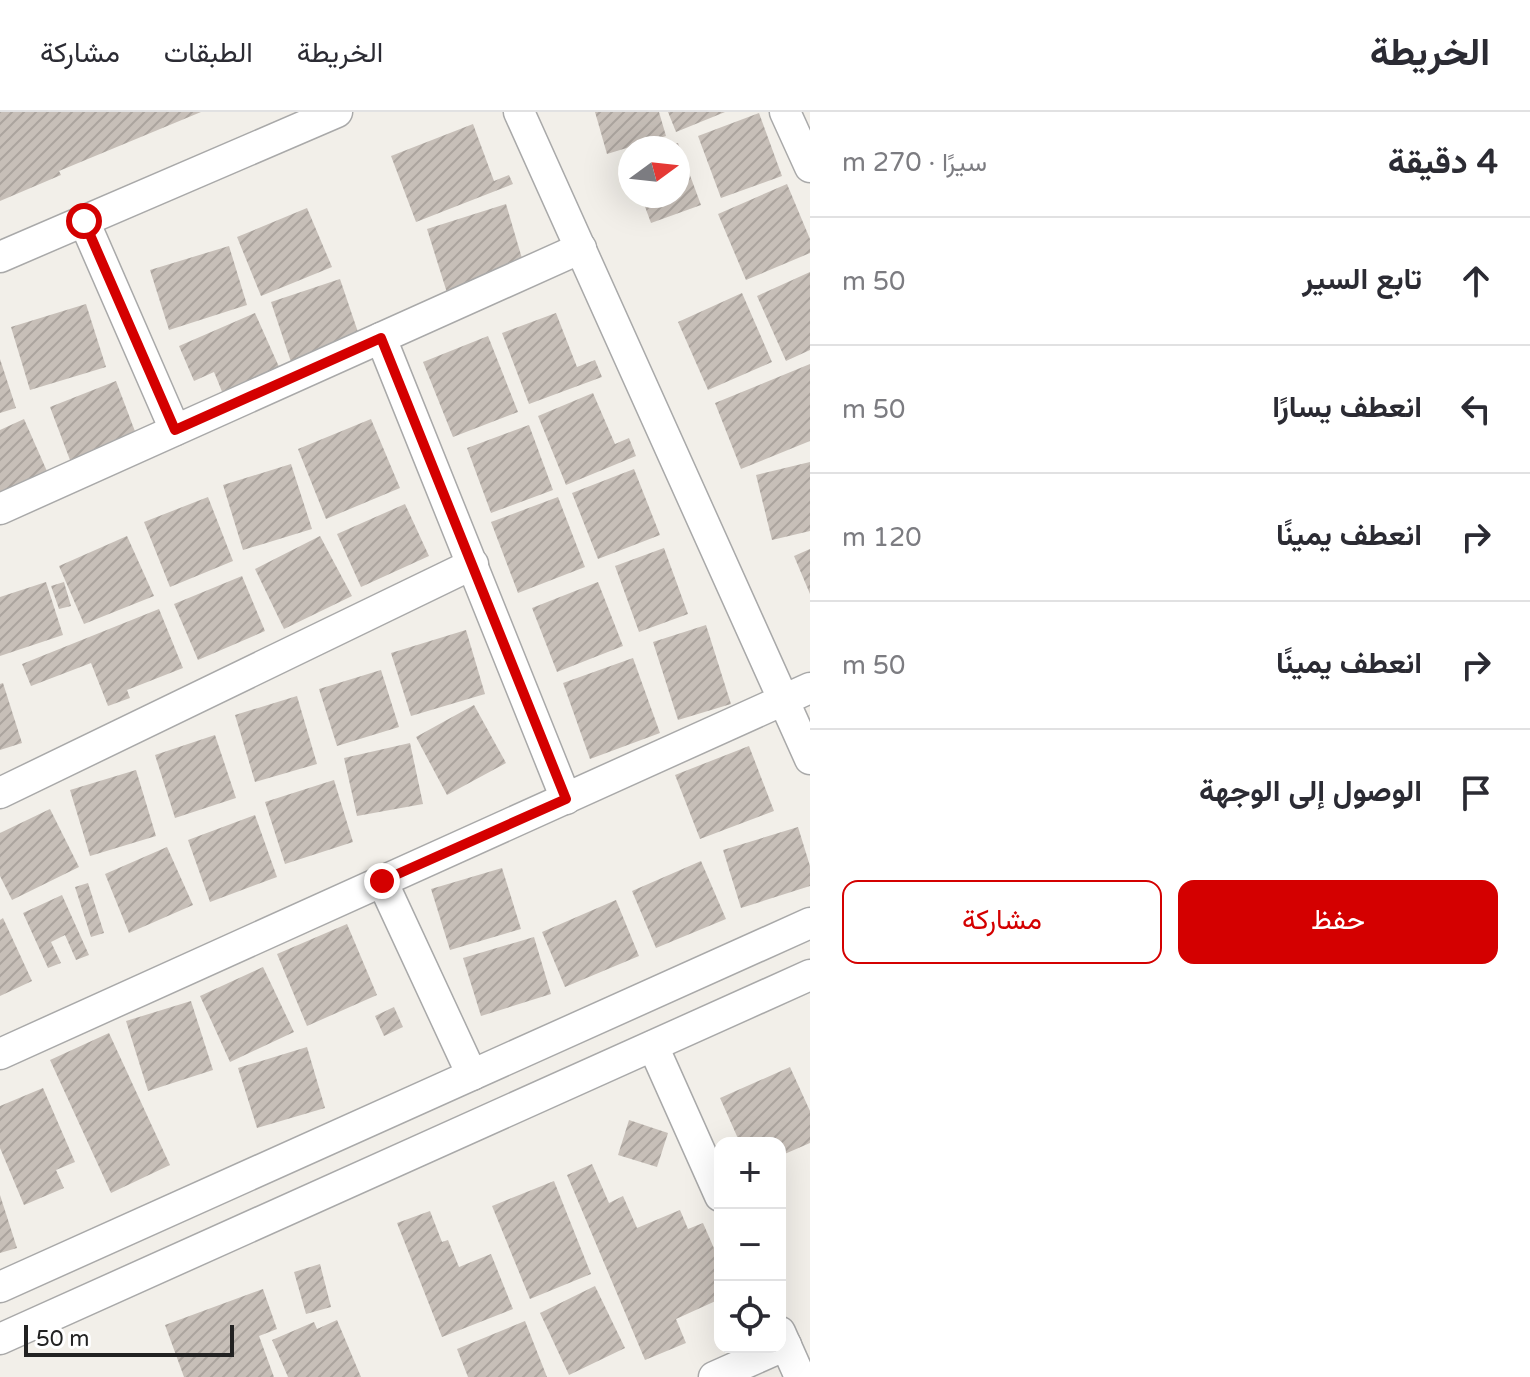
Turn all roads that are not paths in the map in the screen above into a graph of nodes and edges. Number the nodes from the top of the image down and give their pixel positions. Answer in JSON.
{"nodes":[{"id":1,"x":337,"y":112,"type":"edge"},
{"id":2,"x":519,"y":112,"type":"edge"},
{"id":3,"x":785,"y":112,"type":"edge"},
{"id":4,"x":810,"y":167,"type":"edge"},
{"id":5,"x":84,"y":221,"type":"junction"},
{"id":6,"x":581,"y":248,"type":"junction"},
{"id":7,"x":0,"y":257,"type":"edge"},
{"id":8,"x":381,"y":338,"type":"junction"},
{"id":9,"x":175,"y":430,"type":"junction"},
{"id":10,"x":0,"y":509,"type":"edge"},
{"id":11,"x":473,"y":564,"type":"junction"},
{"id":12,"x":810,"y":688,"type":"edge"},
{"id":13,"x":782,"y":701,"type":"junction"},
{"id":14,"x":810,"y":759,"type":"edge"},
{"id":15,"x":0,"y":793,"type":"edge"},
{"id":16,"x":566,"y":799,"type":"junction"},
{"id":17,"x":382,"y":881,"type":"junction"},
{"id":18,"x":810,"y":923,"type":"edge"},
{"id":19,"x":810,"y":975,"type":"edge"},
{"id":20,"x":653,"y":1046,"type":"junction"},
{"id":21,"x":0,"y":1054,"type":"edge"},
{"id":22,"x":472,"y":1075,"type":"junction"},
{"id":23,"x":714,"y":1183,"type":"edge"},
{"id":24,"x":0,"y":1287,"type":"edge"},
{"id":25,"x":0,"y":1339,"type":"edge"},
{"id":26,"x":786,"y":1345,"type":"edge"},
{"id":27,"x":756,"y":1353,"type":"edge"},
{"id":28,"x":714,"y":1377,"type":"edge"},
{"id":29,"x":800,"y":1377,"type":"edge"}],
"edges":[{"from":1,"to":5,"type":"street"},
{"from":2,"to":6,"type":"street"},
{"from":3,"to":4,"type":"street"},
{"from":5,"to":7,"type":"street"},
{"from":5,"to":9,"type":"street"},
{"from":6,"to":8,"type":"street"},
{"from":6,"to":13,"type":"street"},
{"from":8,"to":9,"type":"street"},
{"from":8,"to":11,"type":"street"},
{"from":9,"to":10,"type":"street"},
{"from":11,"to":15,"type":"street"},
{"from":11,"to":16,"type":"street"},
{"from":12,"to":13,"type":"street"},
{"from":13,"to":14,"type":"street"},
{"from":13,"to":16,"type":"street"},
{"from":16,"to":17,"type":"street"},
{"from":17,"to":21,"type":"street"},
{"from":17,"to":22,"type":"street"},
{"from":18,"to":22,"type":"street"},
{"from":19,"to":20,"type":"street"},
{"from":20,"to":23,"type":"street"},
{"from":20,"to":25,"type":"street"},
{"from":22,"to":24,"type":"street"},
{"from":26,"to":29,"type":"street"},
{"from":27,"to":28,"type":"street"}]}
